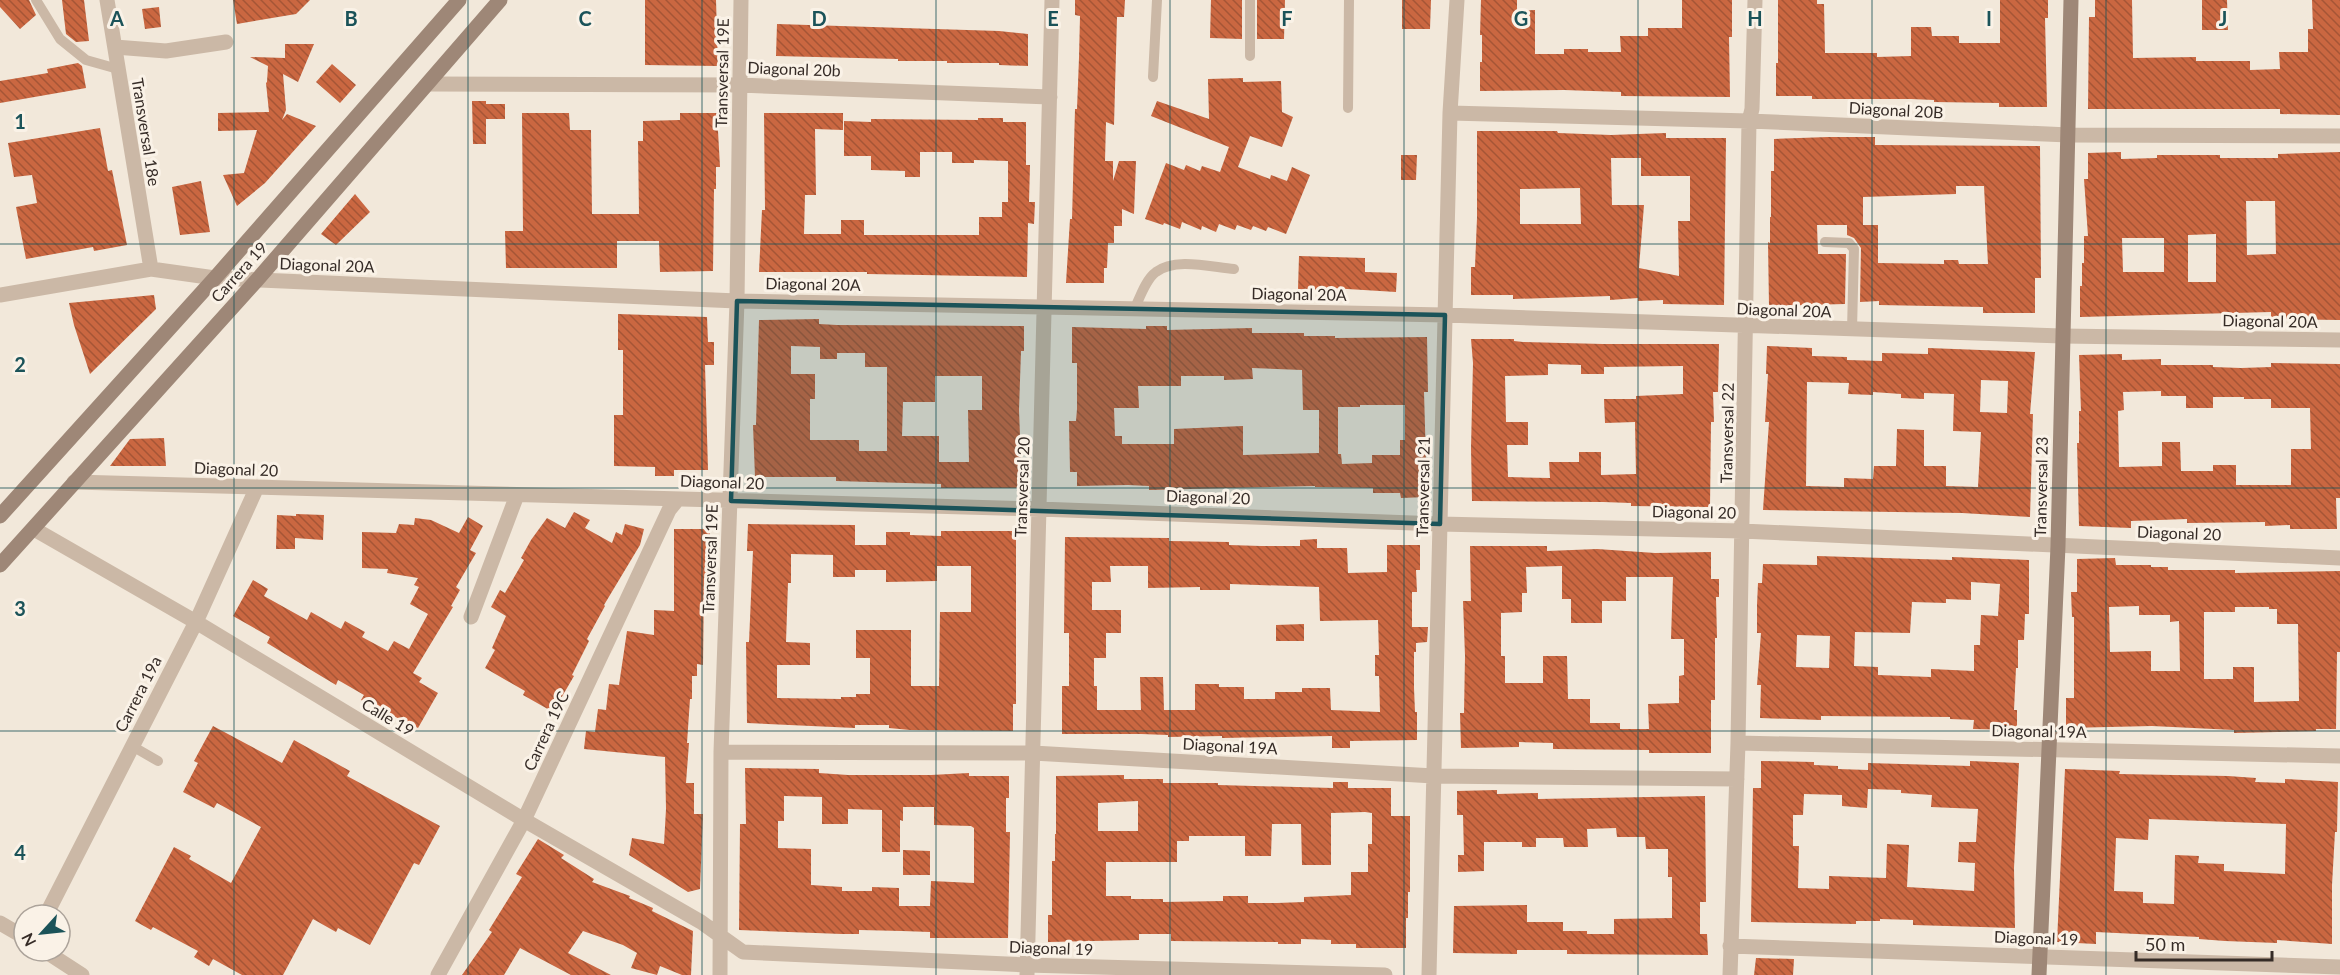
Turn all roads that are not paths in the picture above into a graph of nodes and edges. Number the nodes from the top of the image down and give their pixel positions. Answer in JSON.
{"nodes":[{"id":1,"x":36,"y":0,"type":"edge"},
{"id":2,"x":107,"y":0,"type":"edge"},
{"id":3,"x":459,"y":0,"type":"edge"},
{"id":4,"x":500,"y":0,"type":"edge"},
{"id":5,"x":741,"y":0,"type":"edge"},
{"id":6,"x":1052,"y":0,"type":"edge"},
{"id":7,"x":1157,"y":0,"type":"edge"},
{"id":8,"x":1250,"y":0,"type":"edge"},
{"id":9,"x":1349,"y":0,"type":"edge"},
{"id":10,"x":1456,"y":0,"type":"edge"},
{"id":11,"x":1755,"y":0,"type":"edge"},
{"id":12,"x":2071,"y":0,"type":"edge"},
{"id":13,"x":226,"y":42,"type":"dead end"},
{"id":14,"x":115,"y":47,"type":"junction"},
{"id":15,"x":1250,"y":56,"type":"dead end"},
{"id":16,"x":118,"y":69,"type":"junction"},
{"id":17,"x":1153,"y":77,"type":"dead end"},
{"id":18,"x":428,"y":84,"type":"junction"},
{"id":19,"x":739,"y":85,"type":"junction"},
{"id":20,"x":1050,"y":97,"type":"junction"},
{"id":21,"x":1348,"y":108,"type":"dead end"},
{"id":22,"x":1450,"y":113,"type":"junction"},
{"id":23,"x":1749,"y":121,"type":"junction"},
{"id":24,"x":2068,"y":135,"type":"junction"},
{"id":25,"x":2340,"y":136,"type":"edge"},
{"id":26,"x":1825,"y":242,"type":"dead end"},
{"id":27,"x":151,"y":269,"type":"junction"},
{"id":28,"x":1234,"y":269,"type":"dead end"},
{"id":29,"x":215,"y":278,"type":"junction"},
{"id":30,"x":256,"y":280,"type":"junction"},
{"id":31,"x":0,"y":295,"type":"edge"},
{"id":32,"x":737,"y":301,"type":"junction"},
{"id":33,"x":1045,"y":306,"type":"junction"},
{"id":34,"x":1135,"y":308,"type":"junction"},
{"id":35,"x":1445,"y":315,"type":"junction"},
{"id":36,"x":1747,"y":327,"type":"junction"},
{"id":37,"x":1852,"y":330,"type":"junction"},
{"id":38,"x":2062,"y":336,"type":"junction"},
{"id":39,"x":2340,"y":340,"type":"edge"},
{"id":40,"x":74,"y":482,"type":"junction"},
{"id":41,"x":257,"y":487,"type":"junction"},
{"id":42,"x":517,"y":495,"type":"junction"},
{"id":43,"x":678,"y":499,"type":"junction"},
{"id":44,"x":730,"y":501,"type":"junction"},
{"id":45,"x":1039,"y":509,"type":"junction"},
{"id":46,"x":0,"y":516,"type":"edge"},
{"id":47,"x":1440,"y":524,"type":"junction"},
{"id":48,"x":34,"y":529,"type":"junction"},
{"id":49,"x":1742,"y":531,"type":"junction"},
{"id":50,"x":2058,"y":546,"type":"junction"},
{"id":51,"x":2340,"y":558,"type":"edge"},
{"id":52,"x":0,"y":565,"type":"edge"},
{"id":53,"x":471,"y":617,"type":"dead end"},
{"id":54,"x":196,"y":622,"type":"junction"},
{"id":55,"x":1738,"y":743,"type":"junction"},
{"id":56,"x":132,"y":746,"type":"junction"},
{"id":57,"x":2049,"y":749,"type":"junction"},
{"id":58,"x":721,"y":752,"type":"junction"},
{"id":59,"x":1033,"y":753,"type":"junction"},
{"id":60,"x":2340,"y":756,"type":"edge"},
{"id":61,"x":158,"y":761,"type":"dead end"},
{"id":62,"x":1434,"y":776,"type":"junction"},
{"id":63,"x":1737,"y":779,"type":"junction"},
{"id":64,"x":524,"y":820,"type":"junction"},
{"id":65,"x":52,"y":903,"type":"edge"},
{"id":66,"x":721,"y":937,"type":"junction"},
{"id":67,"x":1730,"y":946,"type":"junction"},
{"id":68,"x":2039,"y":957,"type":"junction"},
{"id":69,"x":64,"y":963,"type":"edge"},
{"id":70,"x":2340,"y":967,"type":"edge"},
{"id":71,"x":1027,"y":970,"type":"edge"},
{"id":72,"x":82,"y":975,"type":"edge"},
{"id":73,"x":438,"y":975,"type":"edge"},
{"id":74,"x":720,"y":975,"type":"edge"},
{"id":75,"x":1385,"y":975,"type":"edge"},
{"id":76,"x":1429,"y":975,"type":"edge"},
{"id":77,"x":1730,"y":975,"type":"edge"},
{"id":78,"x":2039,"y":975,"type":"edge"}],
"edges":[{"from":1,"to":16,"type":"lane"},
{"from":2,"to":14,"type":"street","name":"Transversal 18e"},
{"from":3,"to":29,"type":"street","name":"Carrera 19"},
{"from":4,"to":18,"type":"street","name":"Carrera 19"},
{"from":5,"to":19,"type":"street","name":"Transversal 19E"},
{"from":6,"to":20,"type":"street","name":"Transversal 20"},
{"from":7,"to":17,"type":"lane"},
{"from":8,"to":15,"type":"lane"},
{"from":9,"to":21,"type":"lane"},
{"from":10,"to":22,"type":"street","name":"Transversal 21"},
{"from":11,"to":23,"type":"street","name":"Transversal 22"},
{"from":12,"to":24,"type":"street","name":"Transversal 23"},
{"from":13,"to":14,"type":"street"},
{"from":14,"to":16,"type":"street","name":"Transversal 18e"},
{"from":16,"to":27,"type":"street","name":"Transversal 18e"},
{"from":18,"to":19,"type":"street","name":"Diagonal 20b"},
{"from":18,"to":30,"type":"street","name":"Carrera 19"},
{"from":19,"to":20,"type":"street","name":"Diagonal 20b"},
{"from":19,"to":32,"type":"street","name":"Transversal 19E"},
{"from":20,"to":33,"type":"street","name":"Transversal 20"},
{"from":22,"to":23,"type":"street","name":"Diagonal 20B"},
{"from":22,"to":35,"type":"street","name":"Transversal 21"},
{"from":23,"to":24,"type":"street","name":"Diagonal 20B"},
{"from":23,"to":36,"type":"street","name":"Transversal 22"},
{"from":24,"to":25,"type":"street","name":"Diagonal 20B"},
{"from":24,"to":38,"type":"street","name":"Transversal 23"},
{"from":26,"to":37,"type":"lane"},
{"from":27,"to":29,"type":"street"},
{"from":27,"to":31,"type":"street"},
{"from":28,"to":34,"type":"lane"},
{"from":29,"to":30,"type":"street"},
{"from":29,"to":46,"type":"street","name":"Carrera 19"},
{"from":30,"to":32,"type":"street","name":"Diagonal 20A"},
{"from":30,"to":40,"type":"street","name":"Carrera 19"},
{"from":32,"to":33,"type":"street","name":"Diagonal 20A"},
{"from":32,"to":44,"type":"street","name":"Transversal 19E"},
{"from":33,"to":34,"type":"street","name":"Diagonal 20A"},
{"from":33,"to":45,"type":"street","name":"Transversal 20"},
{"from":34,"to":35,"type":"street","name":"Diagonal 20A"},
{"from":35,"to":36,"type":"street","name":"Diagonal 20A"},
{"from":35,"to":47,"type":"street","name":"Transversal 21"},
{"from":36,"to":37,"type":"street","name":"Diagonal 20A"},
{"from":36,"to":49,"type":"street","name":"Transversal 22"},
{"from":37,"to":38,"type":"street","name":"Diagonal 20A"},
{"from":38,"to":39,"type":"street","name":"Diagonal 20A"},
{"from":38,"to":50,"type":"street","name":"Transversal 23"},
{"from":40,"to":41,"type":"street","name":"Diagonal 20"},
{"from":40,"to":48,"type":"street","name":"Carrera 19"},
{"from":41,"to":42,"type":"street","name":"Diagonal 20"},
{"from":41,"to":54,"type":"street","name":"Carrera 19a"},
{"from":42,"to":43,"type":"street","name":"Diagonal 20"},
{"from":42,"to":53,"type":"street"},
{"from":43,"to":44,"type":"street","name":"Diagonal 20"},
{"from":43,"to":64,"type":"street","name":"Carrera 19C"},
{"from":44,"to":45,"type":"street","name":"Diagonal 20"},
{"from":44,"to":58,"type":"street","name":"Transversal 19E"},
{"from":45,"to":47,"type":"street","name":"Diagonal 20"},
{"from":45,"to":59,"type":"street","name":"Transversal 20"},
{"from":47,"to":49,"type":"street","name":"Diagonal 20"},
{"from":47,"to":62,"type":"street","name":"Transversal 21"},
{"from":48,"to":52,"type":"street","name":"Carrera 19"},
{"from":48,"to":54,"type":"street","name":"Calle 19"},
{"from":49,"to":50,"type":"street","name":"Diagonal 20"},
{"from":49,"to":55,"type":"street","name":"Transversal 22"},
{"from":50,"to":51,"type":"street","name":"Diagonal 20"},
{"from":50,"to":57,"type":"street","name":"Transversal 23"},
{"from":54,"to":56,"type":"street","name":"Carrera 19a"},
{"from":54,"to":64,"type":"street","name":"Calle 19"},
{"from":55,"to":57,"type":"street","name":"Diagonal 19A"},
{"from":55,"to":63,"type":"street","name":"Transversal 22"},
{"from":56,"to":61,"type":"lane"},
{"from":56,"to":65,"type":"street","name":"Carrera 19a"},
{"from":57,"to":60,"type":"street","name":"Diagonal 19A"},
{"from":57,"to":68,"type":"street","name":"Transversal 23"},
{"from":58,"to":59,"type":"street","name":"Diagonal 19A"},
{"from":58,"to":66,"type":"street","name":"Transversal 19E"},
{"from":59,"to":62,"type":"street","name":"Diagonal 19A"},
{"from":59,"to":71,"type":"street","name":"Transversal 20"},
{"from":62,"to":63,"type":"street","name":"Diagonal 19A"},
{"from":62,"to":76,"type":"street","name":"Transversal 21"},
{"from":63,"to":67,"type":"street","name":"Transversal 22"},
{"from":64,"to":66,"type":"street","name":"Calle 19"},
{"from":64,"to":73,"type":"street","name":"Carrera 19C"},
{"from":66,"to":71,"type":"street","name":"Diagonal 19"},
{"from":66,"to":74,"type":"street","name":"Transversal 19E"},
{"from":67,"to":68,"type":"street","name":"Diagonal 19"},
{"from":67,"to":77,"type":"street","name":"Transversal 22"},
{"from":68,"to":70,"type":"street","name":"Diagonal 19"},
{"from":68,"to":78,"type":"street","name":"Transversal 23"},
{"from":69,"to":72,"type":"street"},
{"from":71,"to":75,"type":"street","name":"Diagonal 19"}]}
